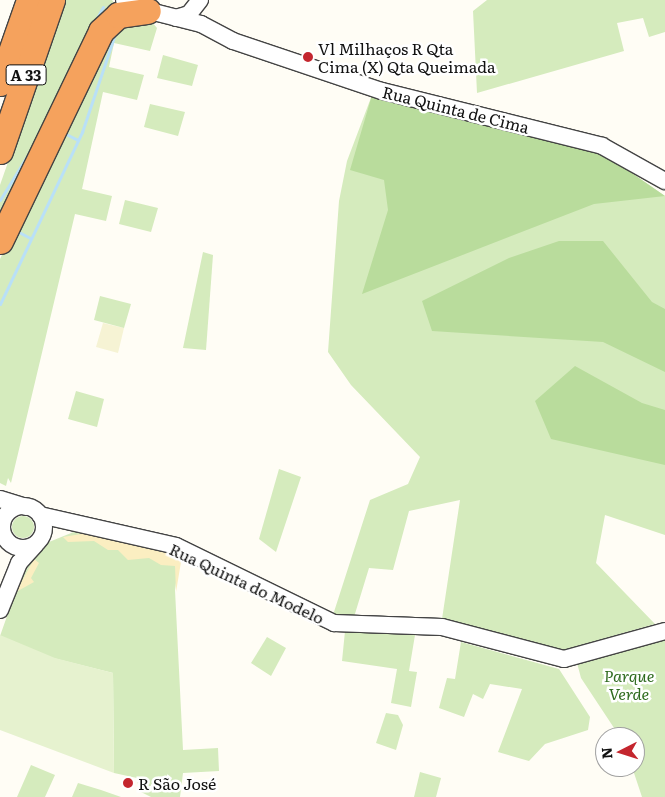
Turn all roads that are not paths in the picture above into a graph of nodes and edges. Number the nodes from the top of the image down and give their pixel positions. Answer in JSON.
{"nodes":[{"id":1,"x":21,"y":0,"type":"edge"},
{"id":2,"x":29,"y":0,"type":"edge"},
{"id":3,"x":52,"y":0,"type":"edge"},
{"id":4,"x":124,"y":0,"type":"edge"},
{"id":5,"x":202,"y":0,"type":"edge"},
{"id":6,"x":148,"y":11,"type":"junction"},
{"id":7,"x":174,"y":18,"type":"junction"},
{"id":8,"x":216,"y":31,"type":"junction"},
{"id":9,"x":0,"y":54,"type":"edge"},
{"id":10,"x":0,"y":83,"type":"edge"},
{"id":11,"x":0,"y":150,"type":"edge"},
{"id":12,"x":665,"y":181,"type":"edge"},
{"id":13,"x":0,"y":241,"type":"edge"},
{"id":14,"x":0,"y":499,"type":"edge"},
{"id":15,"x":33,"y":511,"type":"junction"},
{"id":16,"x":93,"y":526,"type":"junction"},
{"id":17,"x":2,"y":528,"type":"edge"},
{"id":18,"x":38,"y":541,"type":"junction"},
{"id":19,"x":6,"y":593,"type":"junction"},
{"id":20,"x":0,"y":610,"type":"edge"},
{"id":21,"x":665,"y":631,"type":"edge"}],
"edges":[{"from":1,"to":9,"type":"highway"},
{"from":2,"to":10,"type":"highway","number":"A 33"},
{"from":3,"to":11,"type":"highway","number":"A 33"},
{"from":4,"to":6,"type":"street","name":"Rua Quinta de Cima"},
{"from":5,"to":7,"type":"street"},
{"from":5,"to":8,"type":"street"},
{"from":6,"to":7,"type":"street","name":"Rua Quinta de Cima"},
{"from":6,"to":13,"type":"highway"},
{"from":7,"to":8,"type":"street","name":"Rua Quinta de Cima"},
{"from":8,"to":12,"type":"street","name":"Rua Quinta de Cima"},
{"from":14,"to":15,"type":"street","name":"Rua Quinta do Modelo"},
{"from":15,"to":16,"type":"street","name":"Rua Quinta do Modelo"},
{"from":15,"to":17,"type":"street"},
{"from":15,"to":18,"type":"street"},
{"from":16,"to":18,"type":"street","name":"Rua Quinta do Modelo"},
{"from":16,"to":21,"type":"street","name":"Rua Quinta do Modelo"},
{"from":17,"to":18,"type":"street"},
{"from":17,"to":19,"type":"street"},
{"from":18,"to":19,"type":"street"},
{"from":19,"to":20,"type":"street"}]}
